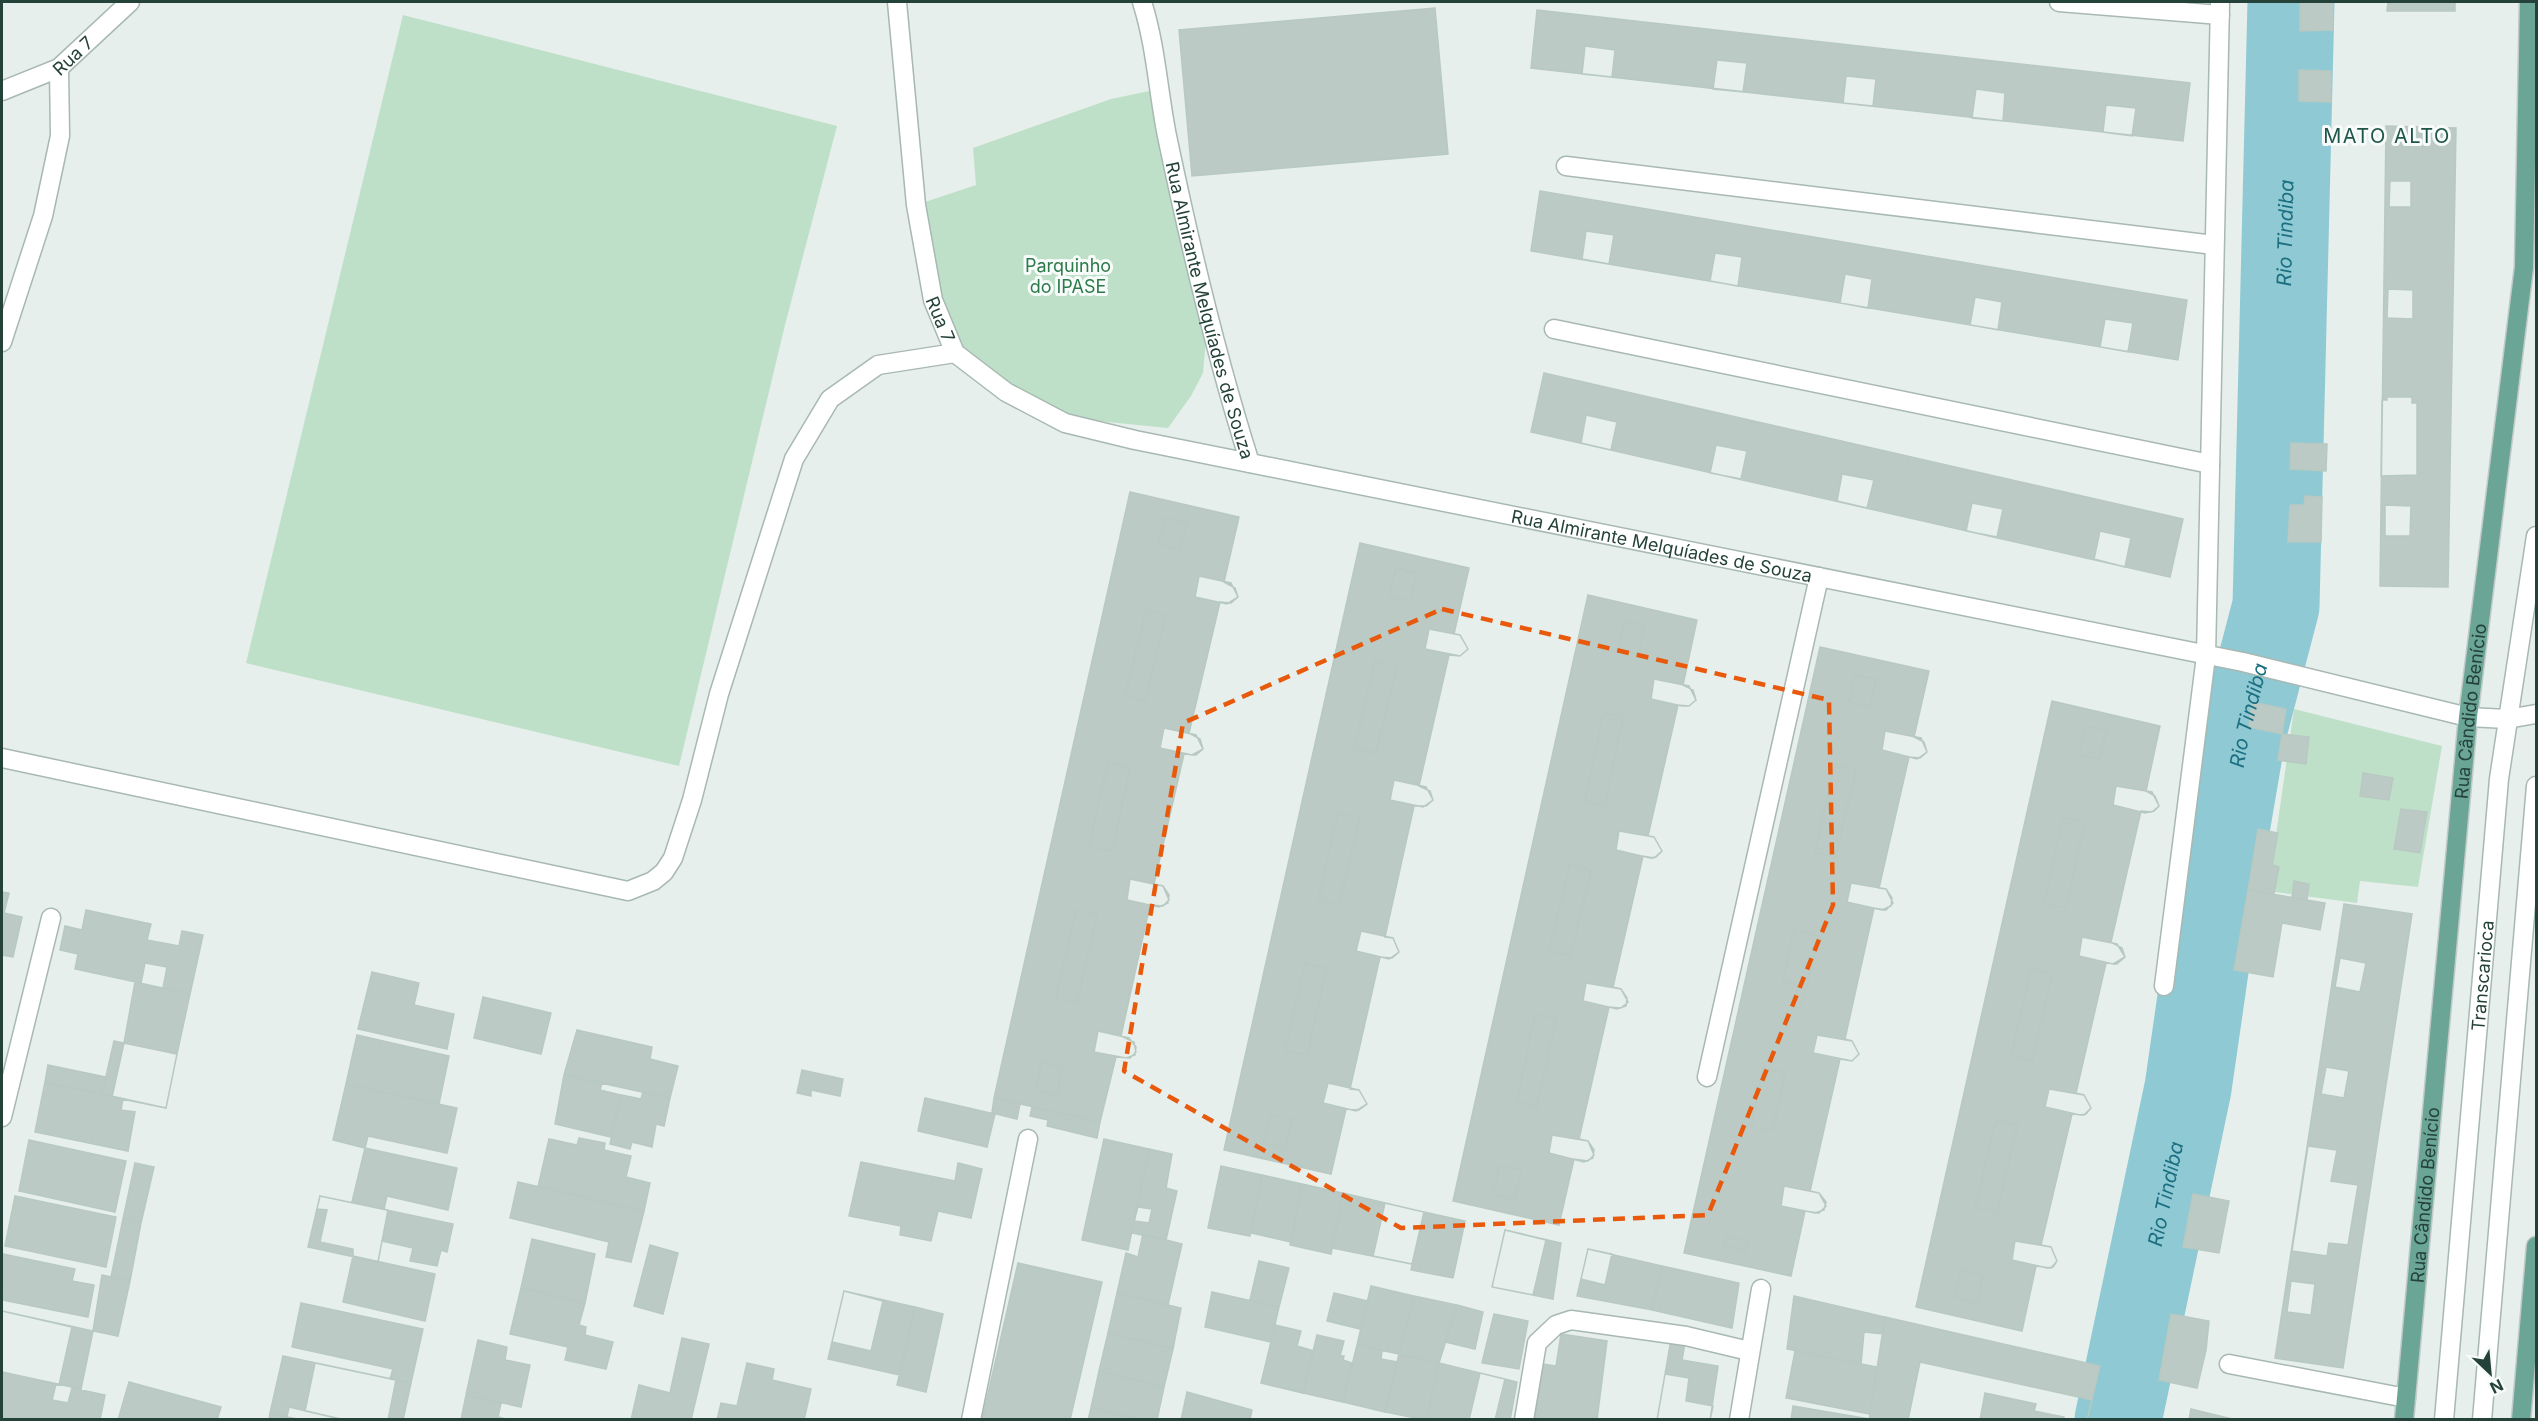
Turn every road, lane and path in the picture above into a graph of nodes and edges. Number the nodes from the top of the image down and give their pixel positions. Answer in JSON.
{"nodes":[{"id":1,"x":897,"y":2,"type":"edge"},
{"id":2,"x":1142,"y":2,"type":"edge"},
{"id":3,"x":2059,"y":2,"type":"edge"},
{"id":4,"x":2529,"y":2,"type":"edge"},
{"id":5,"x":125,"y":4,"type":"edge"},
{"id":6,"x":2220,"y":8,"type":"edge"},
{"id":7,"x":59,"y":68,"type":"junction"},
{"id":8,"x":2,"y":91,"type":"edge"},
{"id":9,"x":1566,"y":166,"type":"dead end"},
{"id":10,"x":2214,"y":245,"type":"junction"},
{"id":11,"x":1554,"y":329,"type":"dead end"},
{"id":12,"x":2,"y":342,"type":"edge"},
{"id":13,"x":955,"y":353,"type":"junction"},
{"id":14,"x":1250,"y":463,"type":"junction"},
{"id":15,"x":2210,"y":464,"type":"junction"},
{"id":16,"x":2536,"y":536,"type":"edge"},
{"id":17,"x":1819,"y":577,"type":"junction"},
{"id":18,"x":2206,"y":656,"type":"junction"},
{"id":19,"x":2536,"y":714,"type":"edge"},
{"id":20,"x":2468,"y":717,"type":"junction"},
{"id":21,"x":2507,"y":719,"type":"junction"},
{"id":22,"x":2,"y":758,"type":"edge"},
{"id":23,"x":2536,"y":786,"type":"edge"},
{"id":24,"x":51,"y":918,"type":"dead end"},
{"id":25,"x":2164,"y":986,"type":"dead end"},
{"id":26,"x":1707,"y":1077,"type":"dead end"},
{"id":27,"x":2,"y":1117,"type":"edge"},
{"id":28,"x":1028,"y":1139,"type":"dead end"},
{"id":29,"x":2536,"y":1246,"type":"edge"},
{"id":30,"x":1761,"y":1289,"type":"dead end"},
{"id":31,"x":1749,"y":1351,"type":"junction"},
{"id":32,"x":2229,"y":1364,"type":"dead end"},
{"id":33,"x":2406,"y":1398,"type":"junction"},
{"id":34,"x":971,"y":1419,"type":"edge"},
{"id":35,"x":1524,"y":1419,"type":"edge"},
{"id":36,"x":1738,"y":1419,"type":"edge"},
{"id":37,"x":2404,"y":1419,"type":"edge"},
{"id":38,"x":2444,"y":1419,"type":"edge"},
{"id":39,"x":2482,"y":1419,"type":"edge"},
{"id":40,"x":2522,"y":1419,"type":"edge"}],
"edges":[{"from":1,"to":13,"type":"street","name":"Rua 7"},
{"from":2,"to":14,"type":"street","name":"Rua Almirante Melquíades de Souza"},
{"from":3,"to":6,"type":"street"},
{"from":4,"to":20,"type":"main road","name":"Rua Cândido Benício"},
{"from":5,"to":7,"type":"street","name":"Rua 7"},
{"from":6,"to":10,"type":"street"},
{"from":7,"to":8,"type":"street","name":"Rua 7"},
{"from":7,"to":12,"type":"street"},
{"from":9,"to":10,"type":"street"},
{"from":10,"to":15,"type":"street"},
{"from":11,"to":15,"type":"street"},
{"from":13,"to":14,"type":"street","name":"Rua 7"},
{"from":13,"to":22,"type":"street"},
{"from":14,"to":17,"type":"street","name":"Rua Almirante Melquíades de Souza"},
{"from":15,"to":18,"type":"street"},
{"from":16,"to":21,"type":"street","name":"Transcarioca"},
{"from":17,"to":18,"type":"street","name":"Rua Almirante Melquíades de Souza"},
{"from":17,"to":26,"type":"street"},
{"from":18,"to":20,"type":"street","name":"Rua Almirante Melquíades de Souza"},
{"from":18,"to":25,"type":"street"},
{"from":19,"to":21,"type":"street","name":"Rua Almirante Melquíades de Souza"},
{"from":20,"to":21,"type":"street","name":"Rua Almirante Melquíades de Souza"},
{"from":20,"to":33,"type":"main road","name":"Rua Cândido Benício"},
{"from":21,"to":38,"type":"street","name":"Transcarioca"},
{"from":23,"to":39,"type":"street","name":"Transcarioca"},
{"from":24,"to":27,"type":"street"},
{"from":28,"to":34,"type":"street"},
{"from":29,"to":40,"type":"main road"},
{"from":30,"to":31,"type":"street"},
{"from":31,"to":35,"type":"street"},
{"from":31,"to":36,"type":"street"},
{"from":32,"to":33,"type":"street"},
{"from":33,"to":37,"type":"main road","name":"Rua Cândido Benício"}]}
